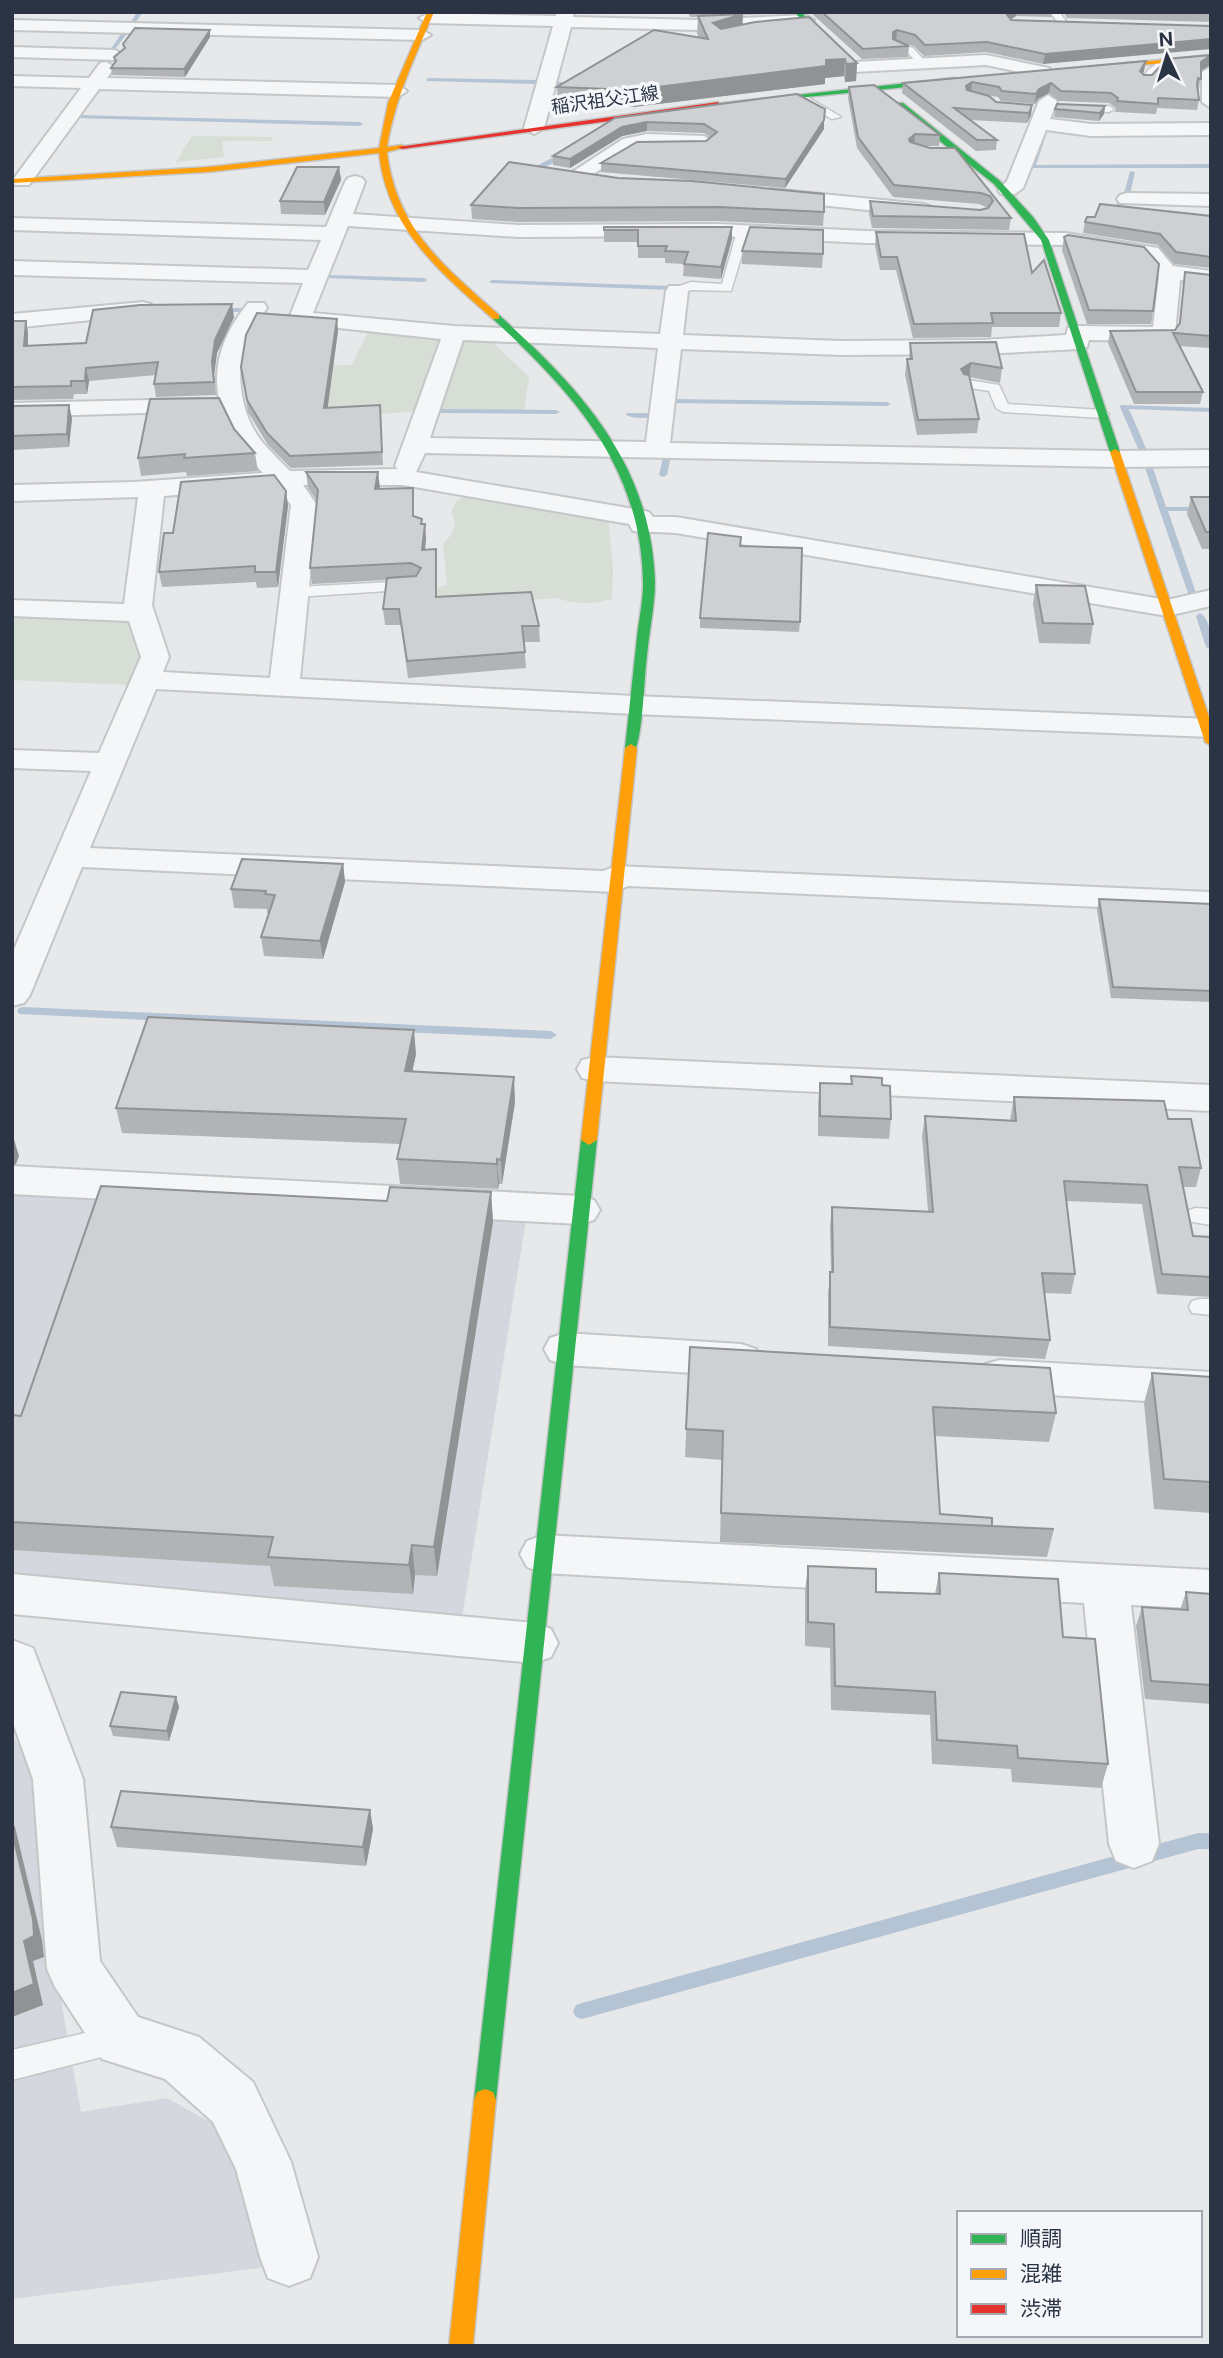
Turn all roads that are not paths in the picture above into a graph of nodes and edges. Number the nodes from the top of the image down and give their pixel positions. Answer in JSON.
{"nodes":[{"id":1,"x":147,"y":12,"type":"edge"},
{"id":2,"x":565,"y":17,"type":"edge"},
{"id":3,"x":806,"y":21,"type":"edge"},
{"id":4,"x":1065,"y":21,"type":"edge"},
{"id":5,"x":427,"y":22,"type":"edge"},
{"id":6,"x":1040,"y":24,"type":"edge"},
{"id":7,"x":12,"y":25,"type":"edge"},
{"id":8,"x":135,"y":28,"type":"junction"},
{"id":9,"x":743,"y":35,"type":"edge"},
{"id":10,"x":1009,"y":44,"type":"edge"},
{"id":11,"x":1211,"y":45,"type":"edge"},
{"id":12,"x":897,"y":46,"type":"edge"},
{"id":13,"x":12,"y":52,"type":"edge"},
{"id":14,"x":115,"y":55,"type":"junction"},
{"id":15,"x":1211,"y":57,"type":"edge"},
{"id":16,"x":1166,"y":61,"type":"junction"},
{"id":17,"x":922,"y":63,"type":"junction"},
{"id":18,"x":854,"y":67,"type":"junction"},
{"id":19,"x":1079,"y":68,"type":"edge"},
{"id":20,"x":984,"y":71,"type":"junction"},
{"id":21,"x":1211,"y":72,"type":"edge"},
{"id":22,"x":1146,"y":80,"type":"edge"},
{"id":23,"x":12,"y":81,"type":"edge"},
{"id":24,"x":95,"y":83,"type":"junction"},
{"id":25,"x":877,"y":87,"type":"junction"},
{"id":26,"x":398,"y":91,"type":"junction"},
{"id":27,"x":795,"y":95,"type":"junction"},
{"id":28,"x":1211,"y":102,"type":"edge"},
{"id":29,"x":702,"y":106,"type":"junction"},
{"id":30,"x":824,"y":110,"type":"junction"},
{"id":31,"x":1110,"y":110,"type":"dead end"},
{"id":32,"x":1041,"y":113,"type":"junction"},
{"id":33,"x":805,"y":117,"type":"edge"},
{"id":34,"x":836,"y":117,"type":"dead end"},
{"id":35,"x":534,"y":128,"type":"junction"},
{"id":36,"x":1211,"y":128,"type":"edge"},
{"id":37,"x":704,"y":142,"type":"junction"},
{"id":38,"x":22,"y":145,"type":"dead end"},
{"id":39,"x":48,"y":146,"type":"junction"},
{"id":40,"x":383,"y":150,"type":"junction"},
{"id":41,"x":960,"y":152,"type":"junction"},
{"id":42,"x":938,"y":153,"type":"edge"},
{"id":43,"x":699,"y":164,"type":"edge"},
{"id":44,"x":548,"y":173,"type":"edge"},
{"id":45,"x":572,"y":178,"type":"junction"},
{"id":46,"x":355,"y":182,"type":"dead end"},
{"id":47,"x":607,"y":182,"type":"edge"},
{"id":48,"x":16,"y":186,"type":"edge"},
{"id":49,"x":1008,"y":190,"type":"junction"},
{"id":50,"x":809,"y":198,"type":"junction"},
{"id":51,"x":1127,"y":199,"type":"dead end"},
{"id":52,"x":1211,"y":200,"type":"edge"},
{"id":53,"x":946,"y":212,"type":"edge"},
{"id":54,"x":994,"y":213,"type":"edge"},
{"id":55,"x":1030,"y":214,"type":"junction"},
{"id":56,"x":403,"y":222,"type":"junction"},
{"id":57,"x":12,"y":224,"type":"edge"},
{"id":58,"x":337,"y":226,"type":"junction"},
{"id":59,"x":743,"y":231,"type":"junction"},
{"id":60,"x":801,"y":233,"type":"junction"},
{"id":61,"x":1045,"y":240,"type":"junction"},
{"id":62,"x":12,"y":268,"type":"edge"},
{"id":63,"x":1170,"y":273,"type":"junction"},
{"id":64,"x":317,"y":277,"type":"junction"},
{"id":65,"x":1211,"y":278,"type":"edge"},
{"id":66,"x":677,"y":291,"type":"joint"},
{"id":67,"x":224,"y":307,"type":"edge"},
{"id":68,"x":161,"y":308,"type":"edge"},
{"id":69,"x":256,"y":308,"type":"junction"},
{"id":70,"x":300,"y":318,"type":"junction"},
{"id":71,"x":12,"y":321,"type":"edge"},
{"id":72,"x":454,"y":333,"type":"junction"},
{"id":73,"x":513,"y":335,"type":"junction"},
{"id":74,"x":1077,"y":338,"type":"junction"},
{"id":75,"x":670,"y":341,"type":"junction"},
{"id":76,"x":969,"y":384,"type":"edge"},
{"id":77,"x":231,"y":405,"type":"junction"},
{"id":78,"x":12,"y":410,"type":"edge"},
{"id":79,"x":1102,"y":414,"type":"junction"},
{"id":80,"x":416,"y":445,"type":"junction"},
{"id":81,"x":614,"y":449,"type":"junction"},
{"id":82,"x":656,"y":450,"type":"junction"},
{"id":83,"x":1117,"y":458,"type":"junction"},
{"id":84,"x":1211,"y":458,"type":"edge"},
{"id":85,"x":284,"y":477,"type":"junction"},
{"id":86,"x":402,"y":477,"type":"junction"},
{"id":87,"x":152,"y":489,"type":"junction"},
{"id":88,"x":12,"y":493,"type":"edge"},
{"id":89,"x":641,"y":522,"type":"junction"},
{"id":90,"x":412,"y":586,"type":"edge"},
{"id":91,"x":296,"y":592,"type":"junction"},
{"id":92,"x":1211,"y":598,"type":"edge"},
{"id":93,"x":12,"y":608,"type":"edge"},
{"id":94,"x":1167,"y":608,"type":"junction"},
{"id":95,"x":140,"y":613,"type":"junction"},
{"id":96,"x":146,"y":680,"type":"junction"},
{"id":97,"x":284,"y":687,"type":"junction"},
{"id":98,"x":634,"y":705,"type":"junction"},
{"id":99,"x":1209,"y":733,"type":"edge"},
{"id":100,"x":12,"y":759,"type":"edge"},
{"id":101,"x":110,"y":763,"type":"junction"},
{"id":102,"x":71,"y":857,"type":"junction"},
{"id":103,"x":615,"y":879,"type":"junction"},
{"id":104,"x":1211,"y":902,"type":"edge"},
{"id":105,"x":12,"y":995,"type":"edge"},
{"id":106,"x":595,"y":1069,"type":"junction"},
{"id":107,"x":1211,"y":1098,"type":"edge"},
{"id":108,"x":12,"y":1180,"type":"edge"},
{"id":109,"x":580,"y":1210,"type":"junction"},
{"id":110,"x":565,"y":1349,"type":"junction"},
{"id":111,"x":785,"y":1363,"type":"edge"},
{"id":112,"x":964,"y":1374,"type":"edge"},
{"id":113,"x":1211,"y":1389,"type":"edge"},
{"id":114,"x":543,"y":1553,"type":"junction"},
{"id":115,"x":1105,"y":1584,"type":"junction"},
{"id":116,"x":1211,"y":1590,"type":"edge"},
{"id":117,"x":12,"y":1594,"type":"edge"},
{"id":118,"x":534,"y":1643,"type":"junction"},
{"id":119,"x":12,"y":1661,"type":"edge"},
{"id":120,"x":1134,"y":1844,"type":"dead end"},
{"id":121,"x":121,"y":2040,"type":"junction"},
{"id":122,"x":12,"y":2065,"type":"edge"},
{"id":123,"x":289,"y":2257,"type":"dead end"},
{"id":124,"x":461,"y":2346,"type":"edge"}],
"edges":[{"from":1,"to":8,"type":"street"},
{"from":2,"to":3,"type":"street"},
{"from":2,"to":5,"type":"street"},
{"from":2,"to":35,"type":"street"},
{"from":3,"to":9,"type":"lane"},
{"from":3,"to":18,"type":"street"},
{"from":4,"to":6,"type":"street"},
{"from":5,"to":8,"type":"street"},
{"from":5,"to":26,"type":"street"},
{"from":7,"to":8,"type":"street"},
{"from":8,"to":14,"type":"street"},
{"from":10,"to":20,"type":"street"},
{"from":11,"to":16,"type":"street"},
{"from":12,"to":17,"type":"lane"},
{"from":13,"to":14,"type":"street"},
{"from":14,"to":24,"type":"street"},
{"from":15,"to":16,"type":"street"},
{"from":16,"to":19,"type":"street"},
{"from":16,"to":22,"type":"lane"},
{"from":17,"to":18,"type":"street"},
{"from":17,"to":20,"type":"street"},
{"from":18,"to":25,"type":"street"},
{"from":20,"to":25,"type":"street","name":"稲沢祖父江線"},
{"from":20,"to":32,"type":"street"},
{"from":21,"to":28,"type":"street"},
{"from":23,"to":24,"type":"street"},
{"from":24,"to":26,"type":"street"},
{"from":24,"to":39,"type":"street"},
{"from":25,"to":27,"type":"street","name":"稲沢祖父江線"},
{"from":25,"to":41,"type":"street"},
{"from":26,"to":40,"type":"street"},
{"from":27,"to":29,"type":"street","name":"稲沢祖父江線"},
{"from":27,"to":30,"type":"lane"},
{"from":29,"to":35,"type":"street","name":"稲沢祖父江線"},
{"from":29,"to":37,"type":"street"},
{"from":30,"to":33,"type":"lane"},
{"from":30,"to":34,"type":"lane"},
{"from":31,"to":32,"type":"lane"},
{"from":32,"to":36,"type":"street"},
{"from":32,"to":49,"type":"street"},
{"from":35,"to":40,"type":"street","name":"稲沢祖父江線"},
{"from":37,"to":43,"type":"street"},
{"from":37,"to":45,"type":"street"},
{"from":38,"to":39,"type":"street"},
{"from":39,"to":48,"type":"street"},
{"from":40,"to":48,"type":"street","name":"稲沢祖父江線"},
{"from":40,"to":56,"type":"street"},
{"from":41,"to":42,"type":"lane"},
{"from":41,"to":49,"type":"street"},
{"from":44,"to":45,"type":"street"},
{"from":45,"to":47,"type":"street"},
{"from":46,"to":58,"type":"street"},
{"from":49,"to":55,"type":"street"},
{"from":50,"to":53,"type":"street"},
{"from":50,"to":59,"type":"street"},
{"from":50,"to":60,"type":"street"},
{"from":51,"to":52,"type":"street"},
{"from":54,"to":55,"type":"street"},
{"from":55,"to":61,"type":"street"},
{"from":56,"to":58,"type":"street"},
{"from":56,"to":59,"type":"street"},
{"from":56,"to":73,"type":"street"},
{"from":57,"to":58,"type":"street"},
{"from":58,"to":64,"type":"street"},
{"from":59,"to":60,"type":"street"},
{"from":59,"to":66,"type":"lane"},
{"from":60,"to":61,"type":"street"},
{"from":61,"to":63,"type":"street"},
{"from":61,"to":74,"type":"street"},
{"from":62,"to":64,"type":"street"},
{"from":63,"to":65,"type":"street"},
{"from":63,"to":74,"type":"street"},
{"from":64,"to":70,"type":"street"},
{"from":66,"to":75,"type":"street"},
{"from":67,"to":69,"type":"street"},
{"from":68,"to":71,"type":"street"},
{"from":69,"to":70,"type":"street"},
{"from":69,"to":77,"type":"street"},
{"from":70,"to":72,"type":"street"},
{"from":72,"to":73,"type":"street"},
{"from":72,"to":80,"type":"street"},
{"from":73,"to":75,"type":"street"},
{"from":73,"to":81,"type":"street"},
{"from":74,"to":75,"type":"street"},
{"from":74,"to":79,"type":"street"},
{"from":75,"to":82,"type":"street"},
{"from":76,"to":79,"type":"lane"},
{"from":77,"to":78,"type":"street"},
{"from":77,"to":85,"type":"street"},
{"from":79,"to":83,"type":"street"},
{"from":80,"to":81,"type":"street"},
{"from":80,"to":86,"type":"street"},
{"from":81,"to":82,"type":"street"},
{"from":81,"to":89,"type":"street"},
{"from":82,"to":83,"type":"street"},
{"from":83,"to":84,"type":"street"},
{"from":83,"to":94,"type":"street"},
{"from":85,"to":86,"type":"street"},
{"from":85,"to":87,"type":"street"},
{"from":85,"to":91,"type":"street"},
{"from":86,"to":89,"type":"street"},
{"from":87,"to":88,"type":"street"},
{"from":87,"to":95,"type":"street"},
{"from":89,"to":94,"type":"street"},
{"from":89,"to":98,"type":"street"},
{"from":90,"to":91,"type":"lane"},
{"from":91,"to":97,"type":"street"},
{"from":92,"to":94,"type":"street"},
{"from":93,"to":95,"type":"street"},
{"from":94,"to":99,"type":"street"},
{"from":95,"to":96,"type":"street"},
{"from":96,"to":97,"type":"street"},
{"from":96,"to":101,"type":"street"},
{"from":97,"to":98,"type":"street"},
{"from":98,"to":99,"type":"street"},
{"from":98,"to":103,"type":"street"},
{"from":100,"to":101,"type":"street"},
{"from":101,"to":102,"type":"street"},
{"from":102,"to":103,"type":"street"},
{"from":102,"to":105,"type":"street"},
{"from":103,"to":104,"type":"street"},
{"from":103,"to":106,"type":"street"},
{"from":106,"to":107,"type":"street"},
{"from":106,"to":109,"type":"street"},
{"from":108,"to":109,"type":"street"},
{"from":109,"to":110,"type":"street"},
{"from":110,"to":111,"type":"street"},
{"from":110,"to":114,"type":"street"},
{"from":112,"to":113,"type":"street"},
{"from":114,"to":115,"type":"street"},
{"from":114,"to":118,"type":"street"},
{"from":115,"to":116,"type":"street"},
{"from":115,"to":120,"type":"street"},
{"from":117,"to":118,"type":"street"},
{"from":118,"to":124,"type":"street"},
{"from":119,"to":121,"type":"street"},
{"from":121,"to":122,"type":"lane"},
{"from":121,"to":123,"type":"street"}]}
